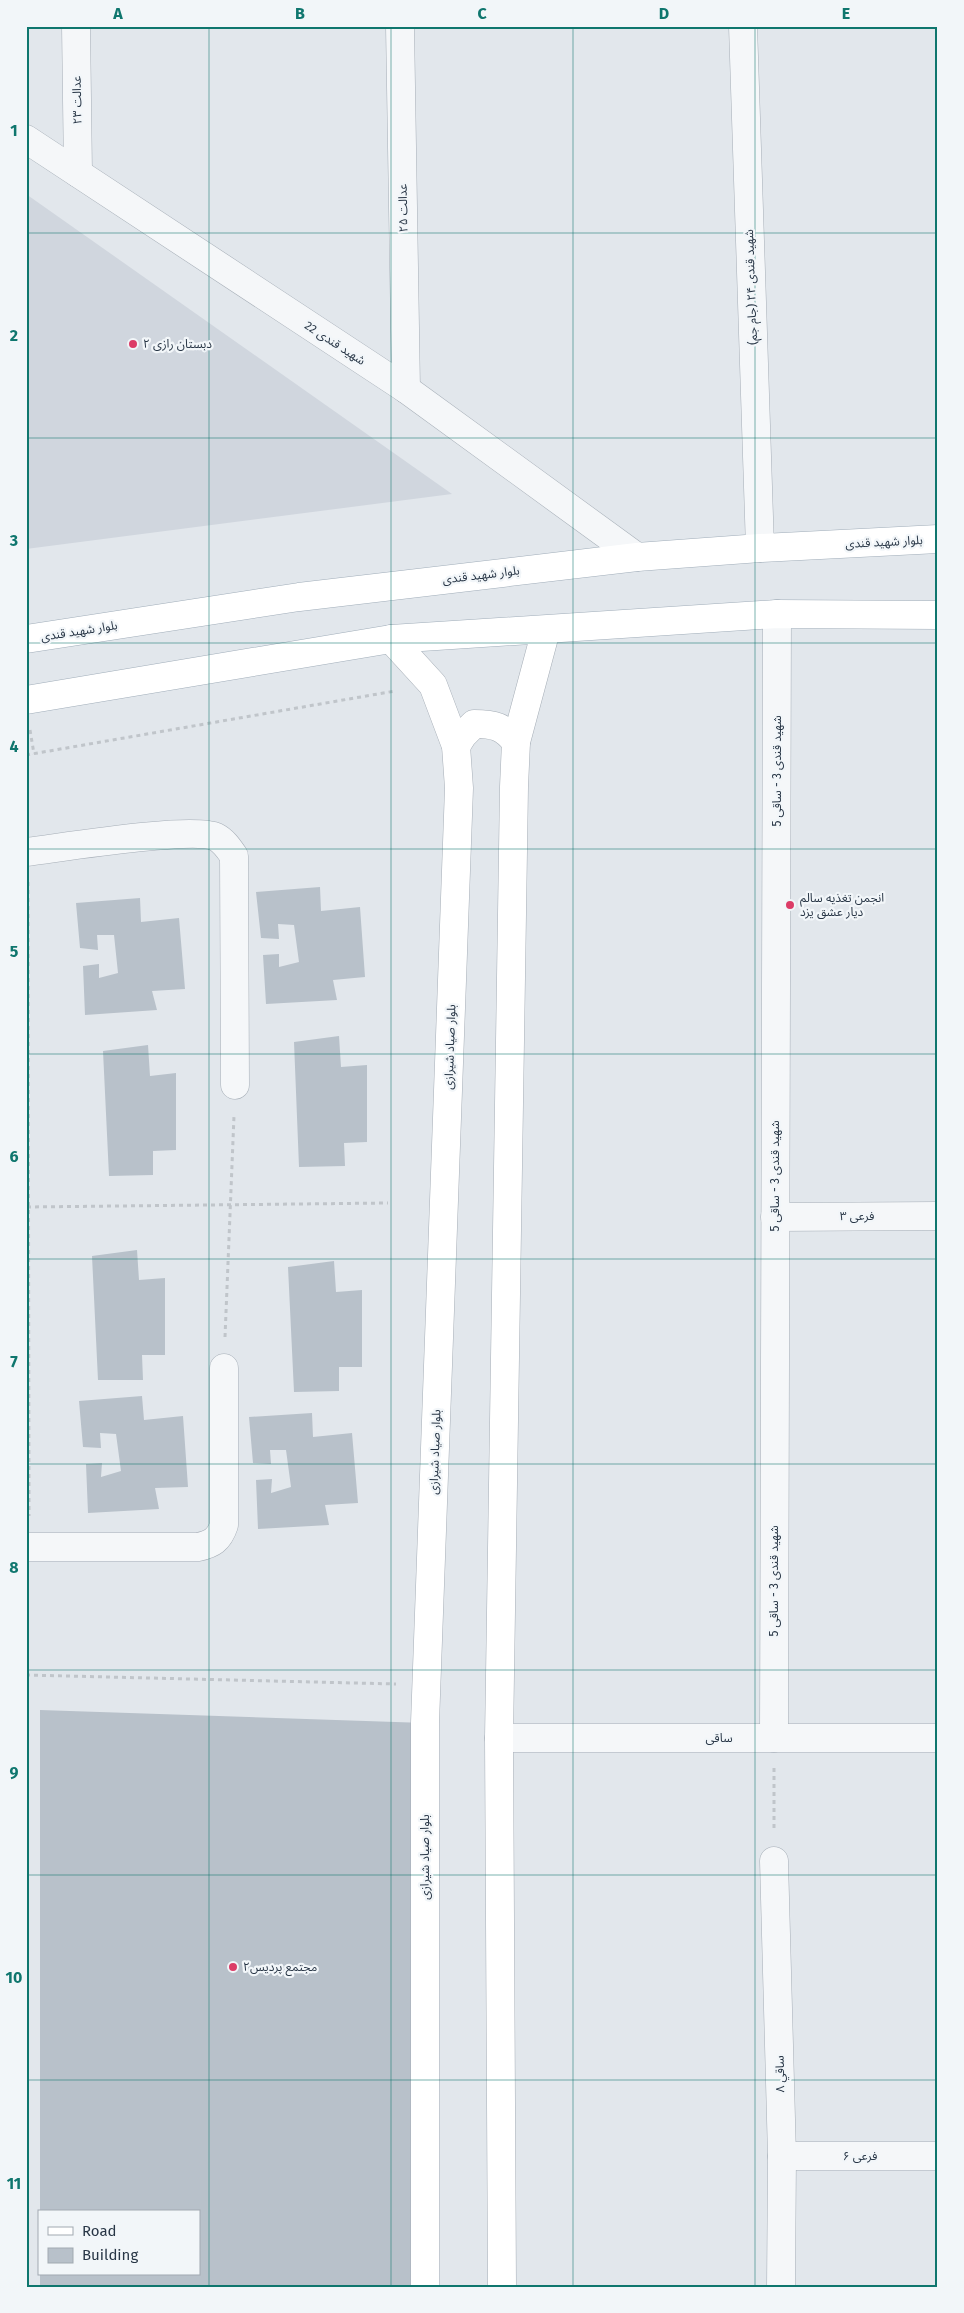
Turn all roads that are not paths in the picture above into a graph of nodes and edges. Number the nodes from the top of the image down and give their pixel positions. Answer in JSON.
{"nodes":[{"id":1,"x":76,"y":26,"type":"edge"},
{"id":2,"x":400,"y":26,"type":"edge"},
{"id":3,"x":743,"y":26,"type":"edge"},
{"id":4,"x":26,"y":139,"type":"edge"},
{"id":5,"x":78,"y":174,"type":"junction"},
{"id":6,"x":406,"y":389,"type":"junction"},
{"id":7,"x":938,"y":539,"type":"edge"},
{"id":8,"x":760,"y":548,"type":"junction"},
{"id":9,"x":637,"y":557,"type":"junction"},
{"id":10,"x":777,"y":614,"type":"junction"},
{"id":11,"x":938,"y":615,"type":"edge"},
{"id":12,"x":546,"y":630,"type":"junction"},
{"id":13,"x":391,"y":638,"type":"junction"},
{"id":14,"x":26,"y":639,"type":"edge"},
{"id":15,"x":26,"y":700,"type":"edge"},
{"id":16,"x":516,"y":742,"type":"junction"},
{"id":17,"x":456,"y":746,"type":"junction"},
{"id":18,"x":27,"y":852,"type":"edge"},
{"id":19,"x":235,"y":1085,"type":"road end"},
{"id":20,"x":775,"y":1216,"type":"junction"},
{"id":21,"x":938,"y":1216,"type":"edge"},
{"id":22,"x":224,"y":1368,"type":"road end"},
{"id":23,"x":28,"y":1547,"type":"edge"},
{"id":24,"x":499,"y":1738,"type":"junction"},
{"id":25,"x":774,"y":1738,"type":"junction"},
{"id":26,"x":938,"y":1738,"type":"edge"},
{"id":27,"x":774,"y":1861,"type":"road end"},
{"id":28,"x":782,"y":2156,"type":"junction"},
{"id":29,"x":938,"y":2156,"type":"edge"},
{"id":30,"x":425,"y":2287,"type":"edge"},
{"id":31,"x":502,"y":2287,"type":"edge"},
{"id":32,"x":781,"y":2287,"type":"edge"}],
"edges":[{"from":1,"to":5,"type":"street","name":"عدالت ۲۳"},
{"from":2,"to":6,"type":"street","name":"عدالت ۲۵"},
{"from":3,"to":8,"type":"street","name":"شهید قندی ۲۴ (جام جم)"},
{"from":4,"to":5,"type":"street","name":"شهید قندی 22"},
{"from":5,"to":6,"type":"street","name":"شهید قندی 22"},
{"from":6,"to":9,"type":"street","name":"شهید قندی 22"},
{"from":7,"to":8,"type":"main road","name":"بلوار شهید قندی"},
{"from":8,"to":9,"type":"main road","name":"بلوار شهید قندی"},
{"from":9,"to":14,"type":"main road","name":"بلوار شهید قندی"},
{"from":10,"to":11,"type":"main road"},
{"from":10,"to":12,"type":"main road"},
{"from":10,"to":20,"type":"street","name":"شهید قندی 3 - ساقی 5"},
{"from":12,"to":13,"type":"main road"},
{"from":12,"to":16,"type":"main road"},
{"from":13,"to":15,"type":"main road"},
{"from":13,"to":17,"type":"main road","name":"بلوار صیاد شیرازی"},
{"from":16,"to":17,"type":"main road"},
{"from":16,"to":24,"type":"main road"},
{"from":17,"to":30,"type":"main road","name":"بلوار صیاد شیرازی"},
{"from":18,"to":19,"type":"street"},
{"from":20,"to":21,"type":"street","name":"فرعی ۳"},
{"from":20,"to":25,"type":"street","name":"شهید قندی 3 - ساقی 5"},
{"from":22,"to":23,"type":"street"},
{"from":24,"to":25,"type":"street","name":"ساقی"},
{"from":24,"to":31,"type":"main road"},
{"from":25,"to":26,"type":"street","name":"ساقی"},
{"from":27,"to":28,"type":"street","name":"ساقي ۸"},
{"from":28,"to":29,"type":"street","name":"فرعی ۶"},
{"from":28,"to":32,"type":"street","name":"ساقي ۸"}]}
